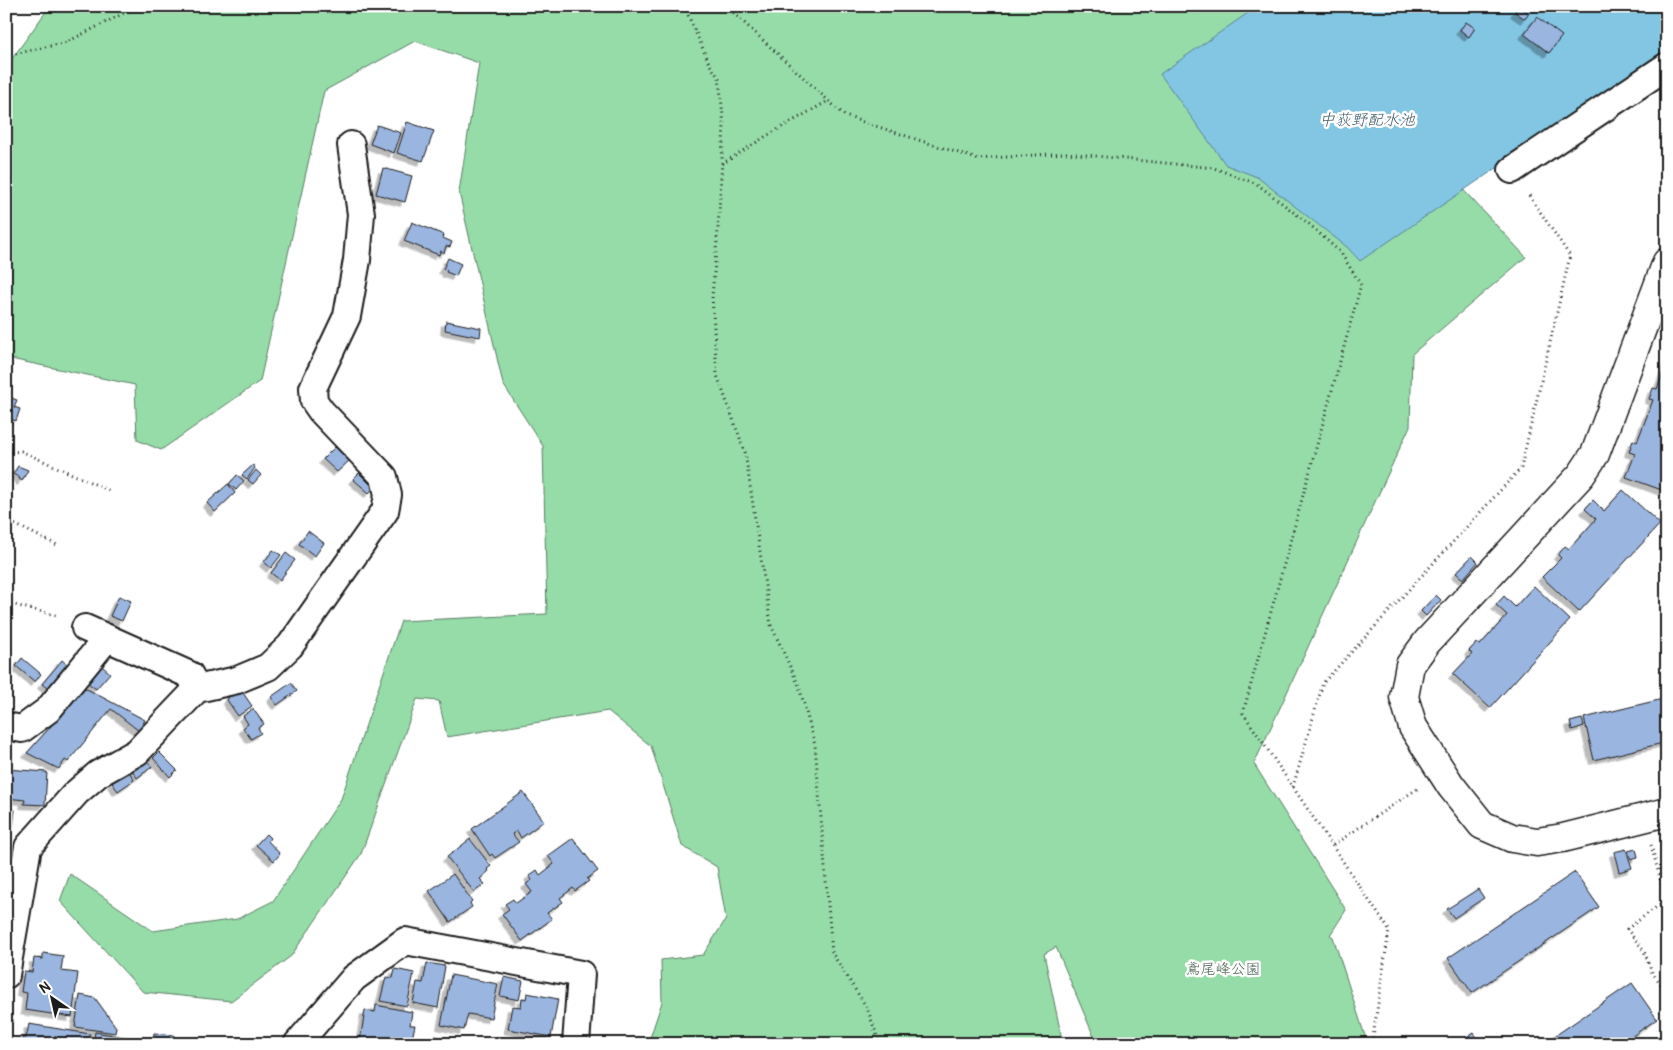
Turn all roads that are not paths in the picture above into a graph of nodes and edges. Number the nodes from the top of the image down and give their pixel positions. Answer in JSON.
{"nodes":[{"id":1,"x":1667,"y":66,"type":"edge"},
{"id":2,"x":351,"y":146,"type":"dead end"},
{"id":3,"x":1512,"y":170,"type":"road end"},
{"id":4,"x":1667,"y":262,"type":"edge"},
{"id":5,"x":197,"y":688,"type":"junction"},
{"id":6,"x":6,"y":726,"type":"edge"},
{"id":7,"x":1655,"y":815,"type":"edge"},
{"id":8,"x":17,"y":847,"type":"edge"},
{"id":9,"x":6,"y":975,"type":"edge"},
{"id":10,"x":297,"y":1044,"type":"edge"},
{"id":11,"x":576,"y":1044,"type":"edge"}],
"edges":[{"from":1,"to":3,"type":"street"},
{"from":2,"to":5,"type":"street"},
{"from":4,"to":7,"type":"street"},
{"from":5,"to":6,"type":"street"},
{"from":5,"to":8,"type":"street"},
{"from":8,"to":9,"type":"street"},
{"from":10,"to":11,"type":"street"}]}
